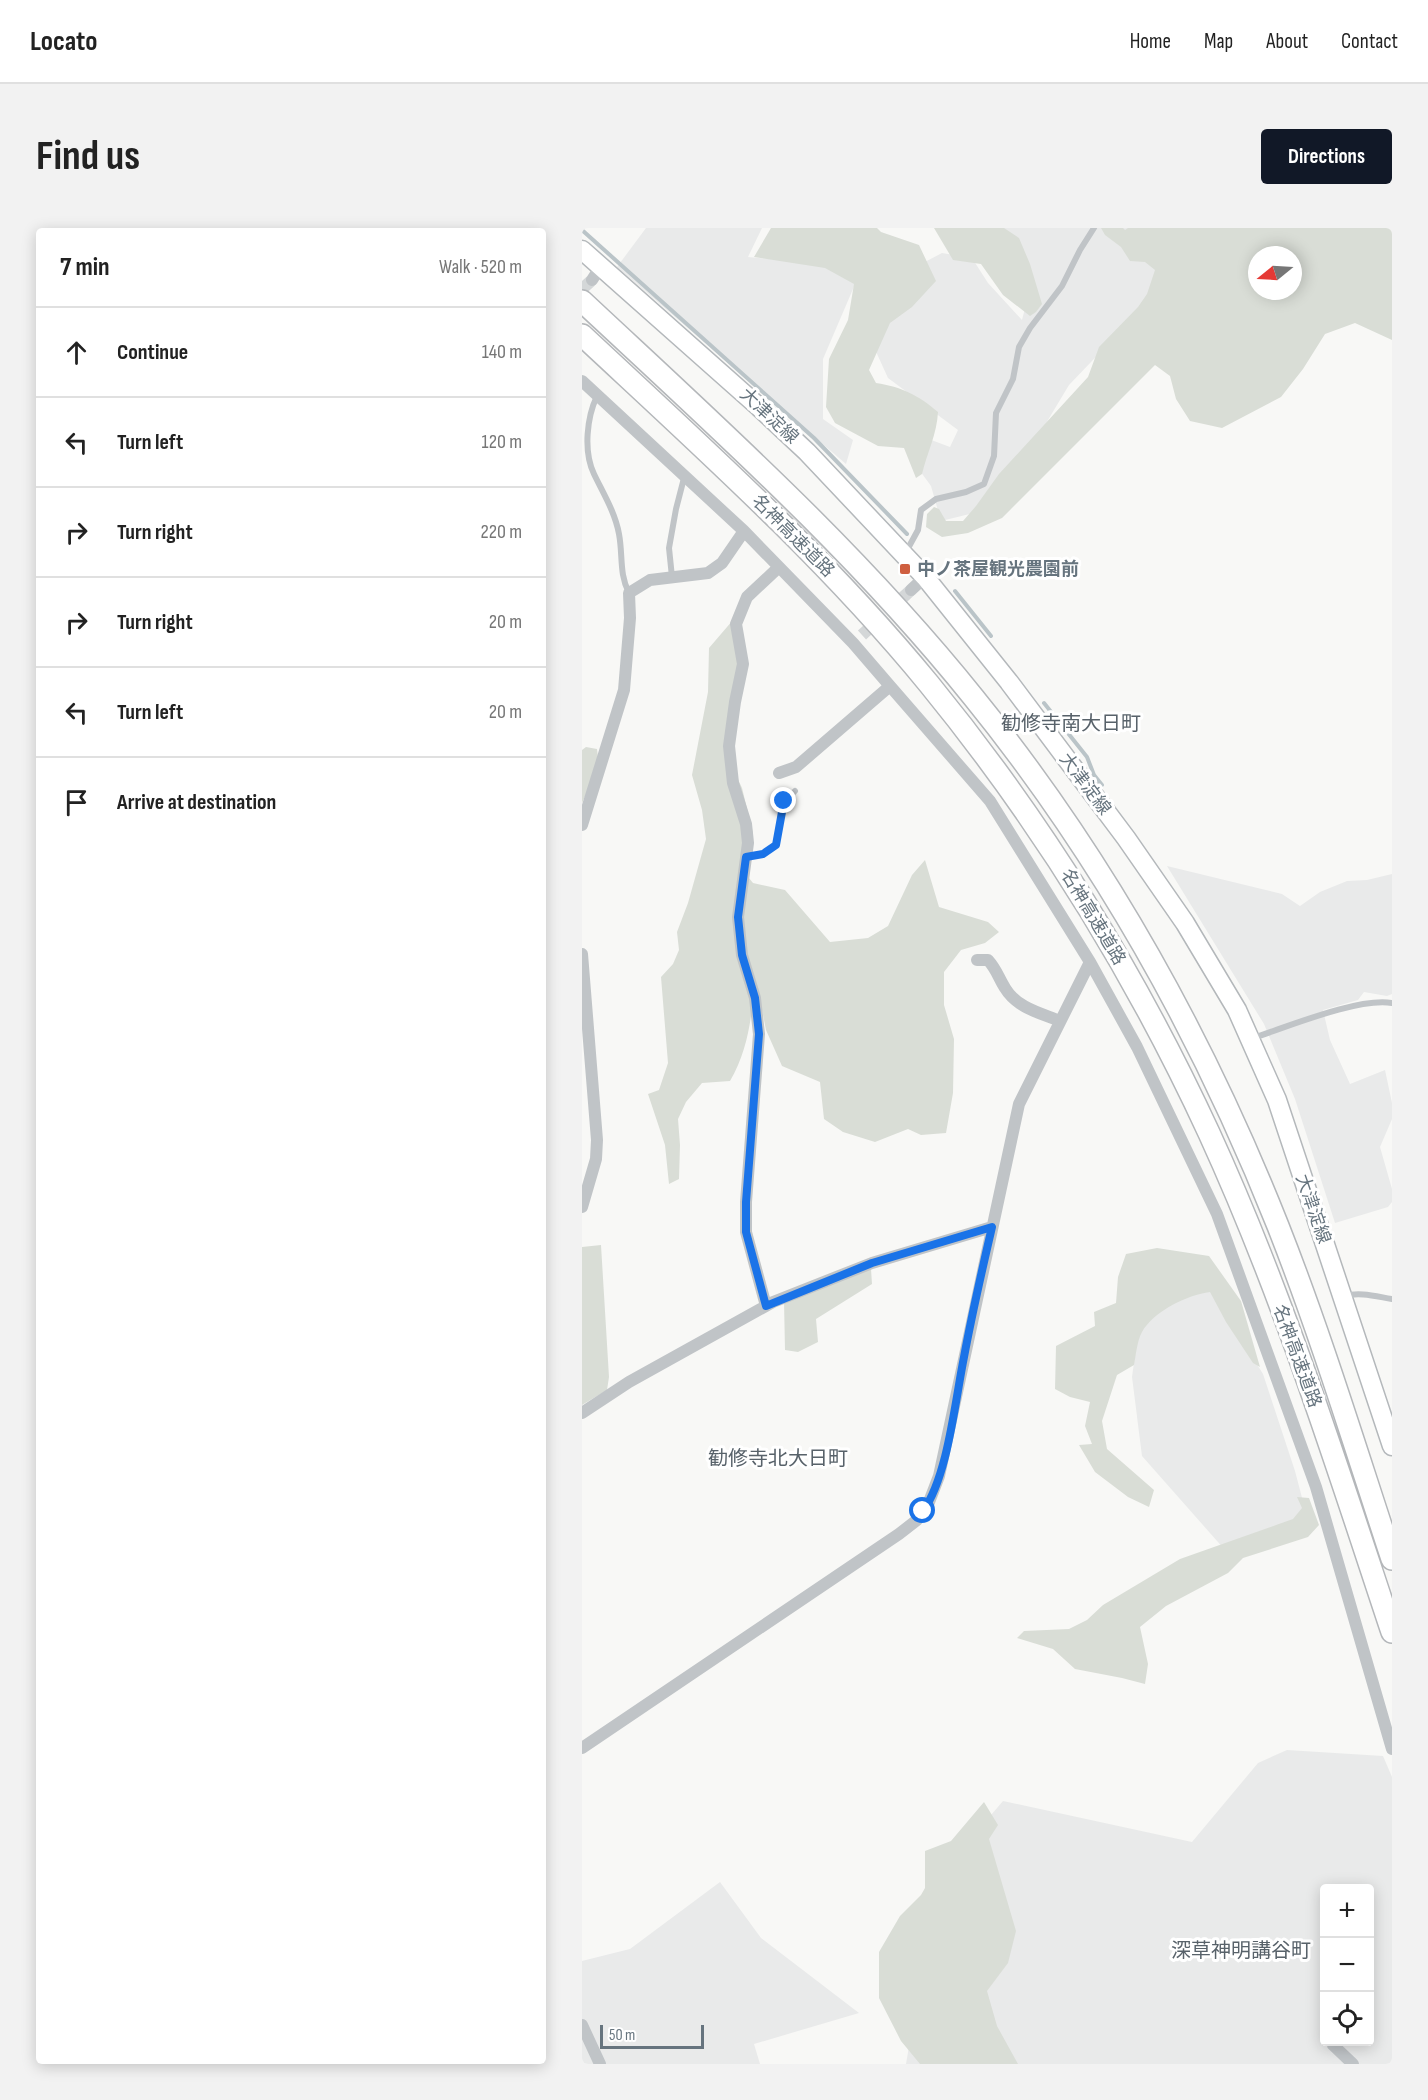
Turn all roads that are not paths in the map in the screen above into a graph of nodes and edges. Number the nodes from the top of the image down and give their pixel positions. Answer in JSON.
{"nodes":[{"id":1,"x":1094,"y":228,"type":"edge"},
{"id":2,"x":582,"y":250,"type":"edge"},
{"id":3,"x":582,"y":301,"type":"edge"},
{"id":4,"x":582,"y":335,"type":"edge"},
{"id":5,"x":582,"y":381,"type":"edge"},
{"id":6,"x":597,"y":395,"type":"junction"},
{"id":7,"x":582,"y":406,"type":"edge"},
{"id":8,"x":591,"y":409,"type":"junction"},
{"id":9,"x":684,"y":477,"type":"junction"},
{"id":10,"x":744,"y":531,"type":"junction"},
{"id":11,"x":904,"y":555,"type":"junction"},
{"id":12,"x":778,"y":567,"type":"junction"},
{"id":13,"x":672,"y":577,"type":"junction"},
{"id":14,"x":925,"y":577,"type":"junction"},
{"id":15,"x":911,"y":590,"type":"tunnel mouth"},
{"id":16,"x":629,"y":593,"type":"junction"},
{"id":17,"x":890,"y":686,"type":"junction"},
{"id":18,"x":779,"y":773,"type":"dead end"},
{"id":19,"x":795,"y":791,"type":"dead end"},
{"id":20,"x":582,"y":825,"type":"edge"},
{"id":21,"x":746,"y":857,"type":"junction"},
{"id":22,"x":582,"y":954,"type":"edge"},
{"id":23,"x":977,"y":960,"type":"dead end"},
{"id":24,"x":1090,"y":962,"type":"junction"},
{"id":25,"x":1392,"y":1003,"type":"edge"},
{"id":26,"x":1060,"y":1021,"type":"junction"},
{"id":27,"x":1250,"y":1039,"type":"junction"},
{"id":28,"x":582,"y":1207,"type":"edge"},
{"id":29,"x":992,"y":1227,"type":"junction"},
{"id":30,"x":1343,"y":1296,"type":"junction"},
{"id":31,"x":1392,"y":1299,"type":"edge"},
{"id":32,"x":766,"y":1306,"type":"junction"},
{"id":33,"x":582,"y":1413,"type":"edge"},
{"id":34,"x":1392,"y":1446,"type":"edge"},
{"id":35,"x":1392,"y":1559,"type":"edge"},
{"id":36,"x":1392,"y":1632,"type":"edge"},
{"id":37,"x":1389,"y":1728,"type":"edge"},
{"id":38,"x":582,"y":1748,"type":"edge"},
{"id":39,"x":1392,"y":1749,"type":"edge"},
{"id":40,"x":582,"y":2025,"type":"edge"},
{"id":41,"x":1335,"y":2046,"type":"edge"},
{"id":42,"x":600,"y":2064,"type":"edge"},
{"id":43,"x":1353,"y":2064,"type":"edge"}],
"edges":[{"from":1,"to":11,"type":"lane"},
{"from":2,"to":11,"type":"main road","name":"大津淀線"},
{"from":3,"to":35,"type":"highway","name":"名神高速道路"},
{"from":4,"to":36,"type":"highway","name":"名神高速道路"},
{"from":5,"to":6,"type":"street"},
{"from":6,"to":8,"type":"lane"},
{"from":6,"to":9,"type":"street"},
{"from":7,"to":8,"type":"lane"},
{"from":8,"to":16,"type":"lane"},
{"from":9,"to":10,"type":"street"},
{"from":9,"to":13,"type":"lane"},
{"from":10,"to":12,"type":"street"},
{"from":10,"to":13,"type":"street"},
{"from":11,"to":14,"type":"main road","name":"大津淀線"},
{"from":12,"to":17,"type":"street"},
{"from":12,"to":21,"type":"street"},
{"from":13,"to":16,"type":"street"},
{"from":14,"to":15,"type":"street"},
{"from":14,"to":27,"type":"main road","name":"大津淀線"},
{"from":16,"to":20,"type":"street"},
{"from":17,"to":18,"type":"street"},
{"from":17,"to":24,"type":"street"},
{"from":19,"to":21,"type":"lane"},
{"from":21,"to":32,"type":"street"},
{"from":22,"to":28,"type":"street"},
{"from":23,"to":26,"type":"street"},
{"from":24,"to":26,"type":"street"},
{"from":24,"to":37,"type":"street"},
{"from":25,"to":27,"type":"lane"},
{"from":26,"to":29,"type":"street"},
{"from":27,"to":30,"type":"main road","name":"大津淀線"},
{"from":29,"to":32,"type":"street"},
{"from":29,"to":38,"type":"street"},
{"from":30,"to":31,"type":"lane"},
{"from":30,"to":34,"type":"main road","name":"大津淀線"},
{"from":32,"to":33,"type":"street"},
{"from":37,"to":39,"type":"street"},
{"from":40,"to":42,"type":"street"},
{"from":41,"to":43,"type":"street"}]}
